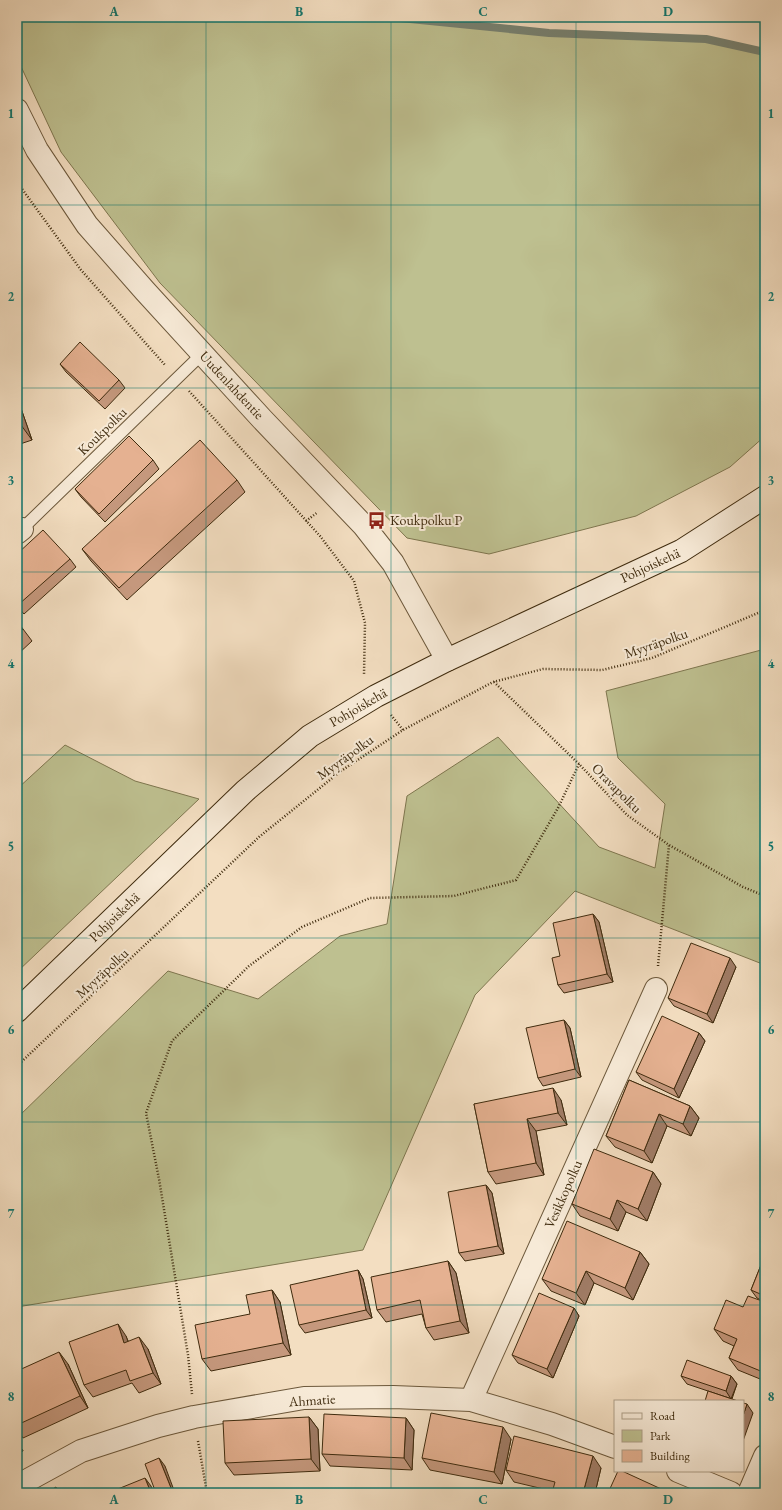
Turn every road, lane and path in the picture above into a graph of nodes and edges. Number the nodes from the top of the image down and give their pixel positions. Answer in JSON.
{"nodes":[{"id":1,"x":17,"y":110,"type":"edge"},
{"id":2,"x":17,"y":182,"type":"edge"},
{"id":3,"x":202,"y":354,"type":"junction"},
{"id":4,"x":178,"y":379,"type":"junction"},
{"id":5,"x":765,"y":497,"type":"edge"},
{"id":6,"x":20,"y":531,"type":"edge"},
{"id":7,"x":765,"y":610,"type":"edge"},
{"id":8,"x":447,"y":660,"type":"junction"},
{"id":9,"x":493,"y":682,"type":"junction"},
{"id":10,"x":376,"y":696,"type":"junction"},
{"id":11,"x":402,"y":730,"type":"junction"},
{"id":12,"x":580,"y":764,"type":"junction"},
{"id":13,"x":669,"y":845,"type":"junction"},
{"id":14,"x":765,"y":896,"type":"edge"},
{"id":15,"x":656,"y":989,"type":"joint"},
{"id":16,"x":17,"y":1011,"type":"edge"},
{"id":17,"x":17,"y":1066,"type":"edge"},
{"id":18,"x":471,"y":1400,"type":"junction"},
{"id":19,"x":194,"y":1417,"type":"junction"},
{"id":20,"x":614,"y":1447,"type":"edge"},
{"id":21,"x":765,"y":1456,"type":"edge"},
{"id":22,"x":680,"y":1472,"type":"edge"},
{"id":23,"x":17,"y":1486,"type":"edge"},
{"id":24,"x":207,"y":1493,"type":"edge"},
{"id":25,"x":731,"y":1493,"type":"edge"},
{"id":26,"x":749,"y":1493,"type":"edge"}],
"edges":[{"from":1,"to":3,"type":"street","name":"Uudenlahdentie"},
{"from":2,"to":4,"type":"path"},
{"from":3,"to":4,"type":"lane","name":"Koukpolku"},
{"from":3,"to":8,"type":"street","name":"Uudenlahdentie"},
{"from":4,"to":6,"type":"lane","name":"Koukpolku"},
{"from":4,"to":10,"type":"path"},
{"from":5,"to":8,"type":"street","name":"Pohjoiskehä"},
{"from":7,"to":9,"type":"path","name":"Myyräpolku"},
{"from":8,"to":10,"type":"street","name":"Pohjoiskehä"},
{"from":9,"to":11,"type":"path","name":"Myyräpolku"},
{"from":9,"to":12,"type":"path","name":"Oravapolku"},
{"from":10,"to":11,"type":"path"},
{"from":10,"to":16,"type":"street","name":"Pohjoiskehä"},
{"from":11,"to":17,"type":"path","name":"Myyräpolku"},
{"from":12,"to":13,"type":"path","name":"Oravapolku"},
{"from":12,"to":19,"type":"path"},
{"from":13,"to":14,"type":"path","name":"Oravapolku"},
{"from":13,"to":15,"type":"path"},
{"from":15,"to":18,"type":"street","name":"Vesikkopolku"},
{"from":18,"to":19,"type":"street","name":"Ahmatie"},
{"from":18,"to":20,"type":"street","name":"Ahmatie"},
{"from":19,"to":23,"type":"street","name":"Ahmatie"},
{"from":19,"to":24,"type":"path"},
{"from":21,"to":26,"type":"street"},
{"from":22,"to":25,"type":"street"}]}
